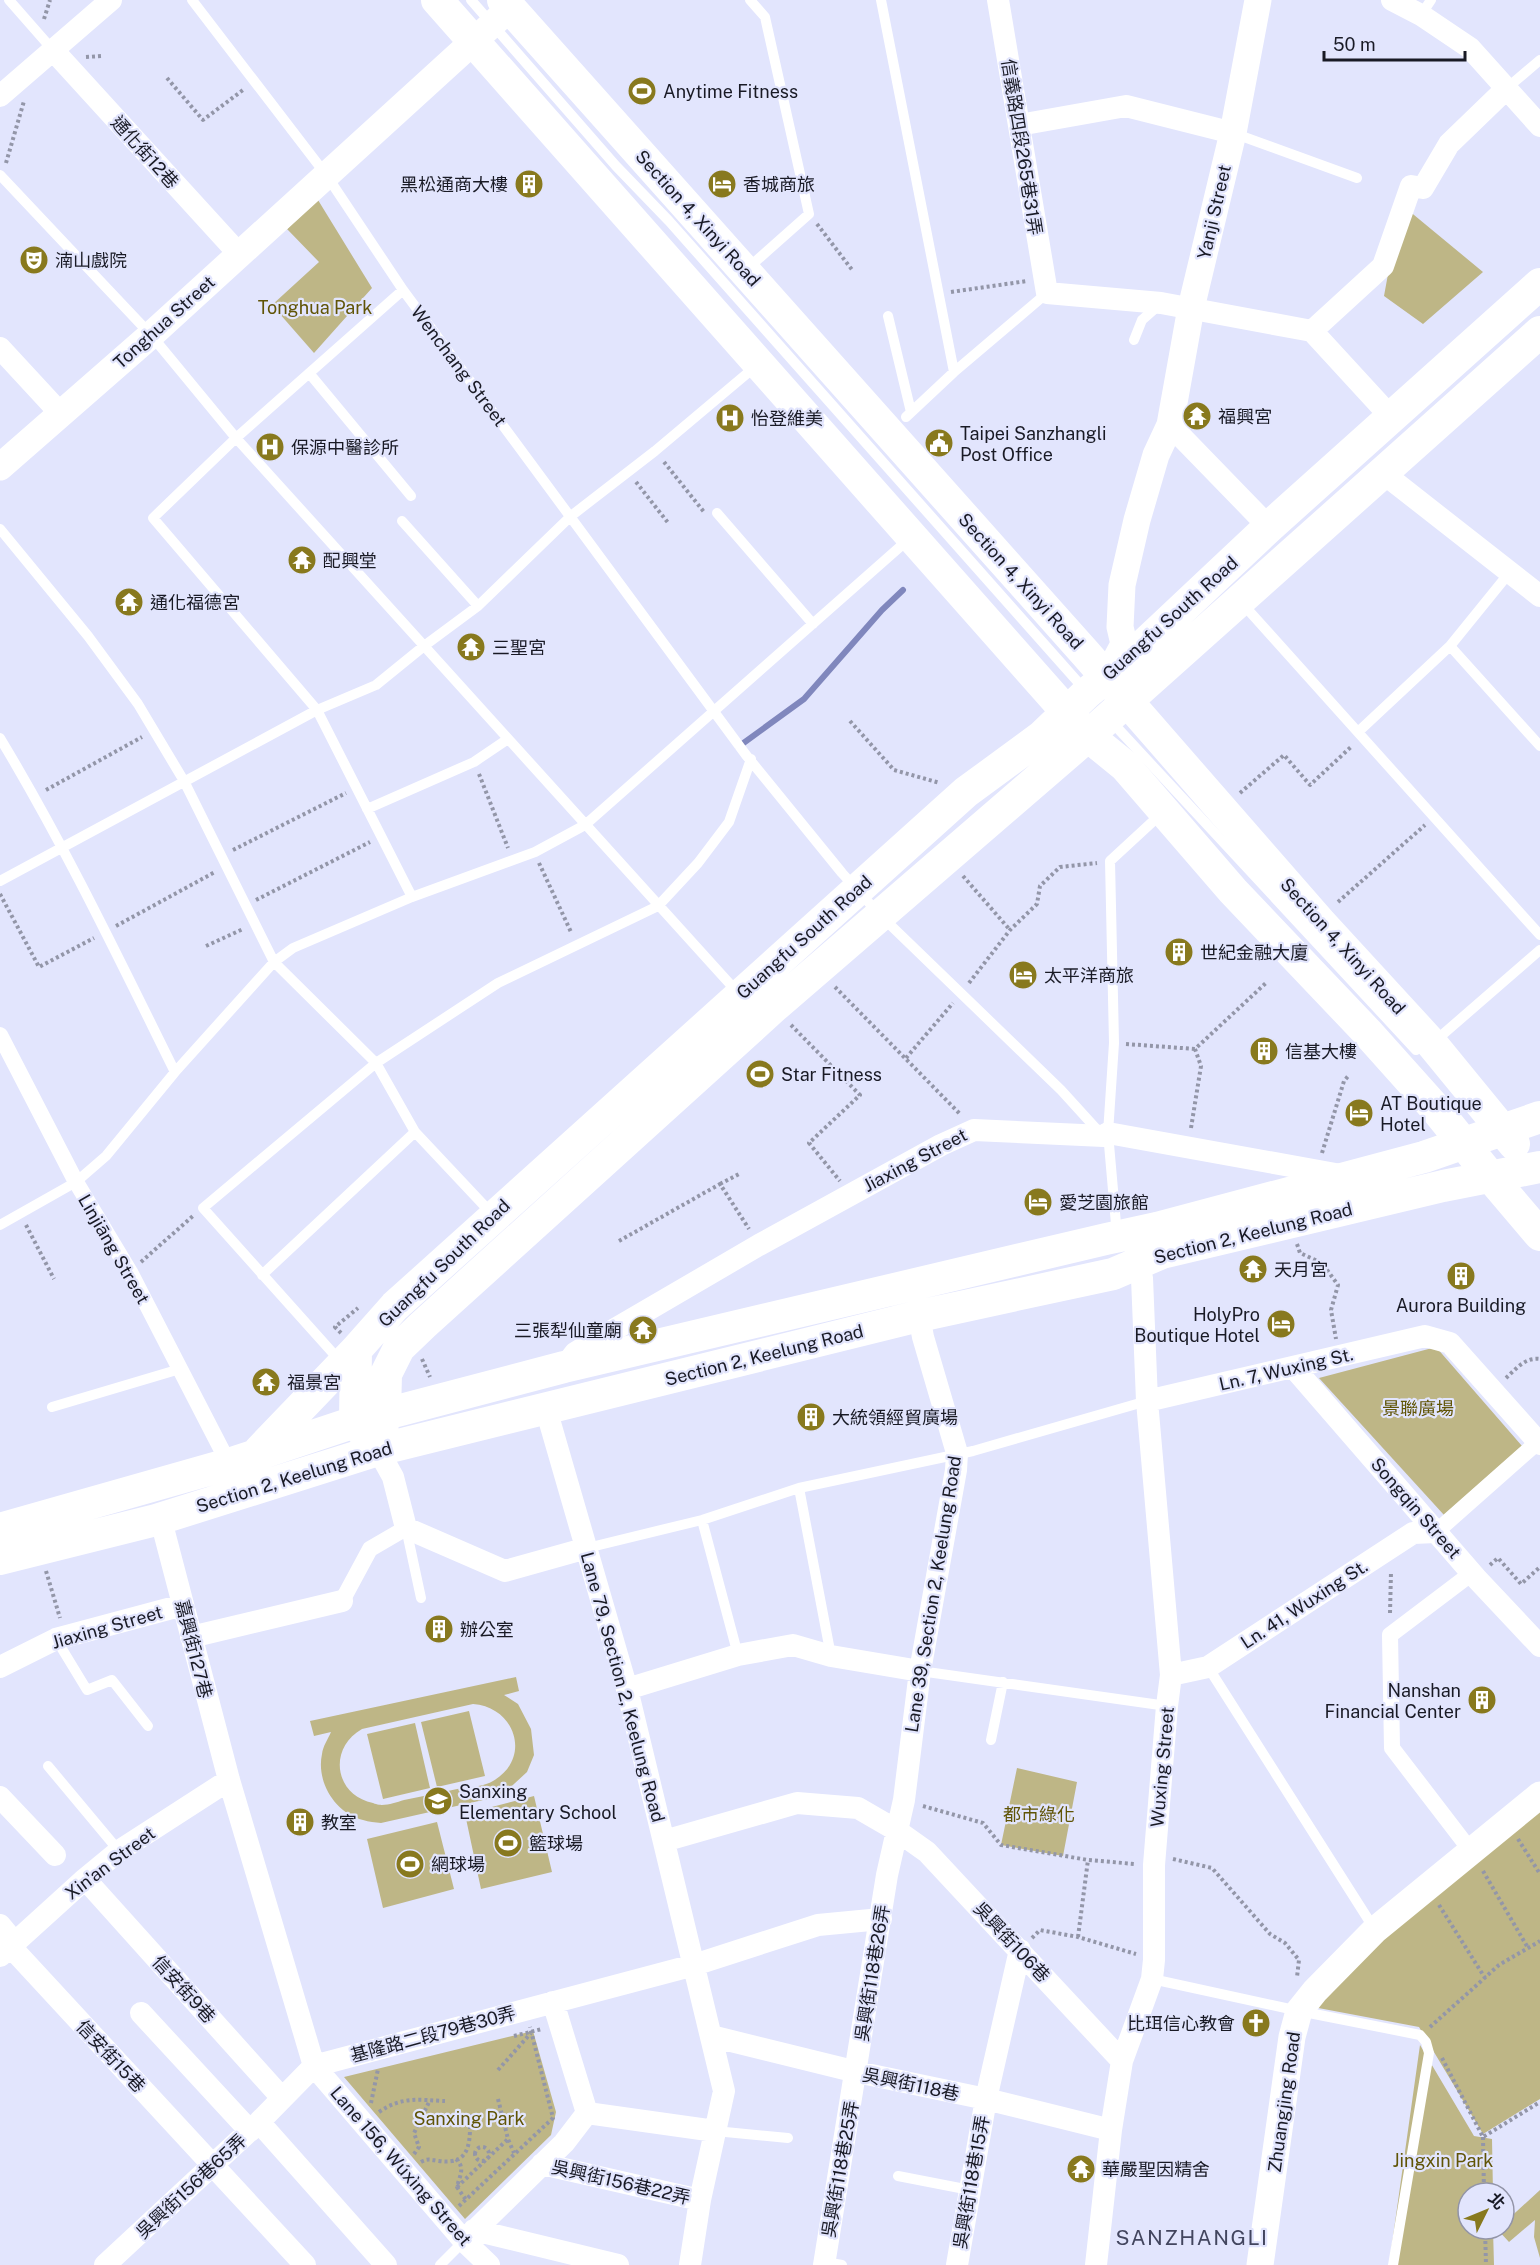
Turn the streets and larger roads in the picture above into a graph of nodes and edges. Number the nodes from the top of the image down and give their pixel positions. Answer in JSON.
{"nodes":[{"id":1,"x":111,"y":0,"type":"edge"},
{"id":2,"x":437,"y":0,"type":"edge"},
{"id":3,"x":998,"y":0,"type":"edge"},
{"id":4,"x":1258,"y":0,"type":"edge"},
{"id":5,"x":1392,"y":0,"type":"edge"},
{"id":6,"x":1426,"y":8,"type":"edge"},
{"id":7,"x":499,"y":15,"type":"edge"},
{"id":8,"x":44,"y":56,"type":"junction"},
{"id":9,"x":1507,"y":88,"type":"junction"},
{"id":10,"x":0,"y":96,"type":"edge"},
{"id":11,"x":1019,"y":125,"type":"junction"},
{"id":12,"x":1540,"y":126,"type":"edge"},
{"id":13,"x":1233,"y":133,"type":"junction"},
{"id":14,"x":239,"y":254,"type":"junction"},
{"id":15,"x":1540,"y":285,"type":"edge"},
{"id":16,"x":1176,"y":310,"type":"junction"},
{"id":17,"x":1312,"y":331,"type":"junction"},
{"id":18,"x":1540,"y":332,"type":"edge"},
{"id":19,"x":0,"y":348,"type":"edge"},
{"id":20,"x":61,"y":414,"type":"junction"},
{"id":21,"x":1391,"y":417,"type":"junction"},
{"id":22,"x":1170,"y":424,"type":"junction"},
{"id":23,"x":0,"y":467,"type":"edge"},
{"id":24,"x":1383,"y":473,"type":"junction"},
{"id":25,"x":1269,"y":527,"type":"junction"},
{"id":26,"x":1540,"y":596,"type":"edge"},
{"id":27,"x":1097,"y":706,"type":"junction"},
{"id":28,"x":0,"y":1035,"type":"edge"},
{"id":29,"x":1540,"y":1117,"type":"edge"},
{"id":30,"x":1503,"y":1130,"type":"junction"},
{"id":31,"x":1464,"y":1143,"type":"junction"},
{"id":32,"x":1537,"y":1171,"type":"edge"},
{"id":33,"x":1348,"y":1176,"type":"junction"},
{"id":34,"x":1489,"y":1176,"type":"junction"},
{"id":35,"x":1540,"y":1235,"type":"edge"},
{"id":36,"x":1129,"y":1250,"type":"junction"},
{"id":37,"x":919,"y":1316,"type":"junction"},
{"id":38,"x":349,"y":1357,"type":"junction"},
{"id":39,"x":564,"y":1367,"type":"junction"},
{"id":40,"x":1294,"y":1368,"type":"junction"},
{"id":41,"x":1147,"y":1401,"type":"junction"},
{"id":42,"x":546,"y":1409,"type":"junction"},
{"id":43,"x":385,"y":1414,"type":"junction"},
{"id":44,"x":355,"y":1422,"type":"junction"},
{"id":45,"x":1539,"y":1442,"type":"edge"},
{"id":46,"x":378,"y":1450,"type":"junction"},
{"id":47,"x":242,"y":1459,"type":"junction"},
{"id":48,"x":156,"y":1520,"type":"junction"},
{"id":49,"x":406,"y":1528,"type":"junction"},
{"id":50,"x":0,"y":1529,"type":"edge"},
{"id":51,"x":1436,"y":1532,"type":"junction"},
{"id":52,"x":587,"y":1548,"type":"junction"},
{"id":53,"x":0,"y":1559,"type":"edge"},
{"id":54,"x":1474,"y":1576,"type":"junction"},
{"id":55,"x":342,"y":1601,"type":"joint"},
{"id":56,"x":183,"y":1605,"type":"junction"},
{"id":57,"x":191,"y":1637,"type":"junction"},
{"id":58,"x":1540,"y":1646,"type":"edge"},
{"id":59,"x":0,"y":1668,"type":"edge"},
{"id":60,"x":920,"y":1671,"type":"junction"},
{"id":61,"x":1171,"y":1675,"type":"junction"},
{"id":62,"x":627,"y":1689,"type":"junction"},
{"id":63,"x":229,"y":1780,"type":"junction"},
{"id":64,"x":1540,"y":1795,"type":"edge"},
{"id":65,"x":0,"y":1797,"type":"edge"},
{"id":66,"x":896,"y":1830,"type":"junction"},
{"id":67,"x":664,"y":1841,"type":"junction"},
{"id":68,"x":1471,"y":1851,"type":"junction"},
{"id":69,"x":55,"y":1855,"type":"dead end"},
{"id":70,"x":887,"y":1875,"type":"joint"},
{"id":71,"x":85,"y":1879,"type":"junction"},
{"id":72,"x":880,"y":1919,"type":"junction"},
{"id":73,"x":6,"y":1943,"type":"edge"},
{"id":74,"x":1020,"y":1950,"type":"junction"},
{"id":75,"x":694,"y":1965,"type":"junction"},
{"id":76,"x":553,"y":2002,"type":"junction"},
{"id":77,"x":141,"y":2013,"type":"dead end"},
{"id":78,"x":711,"y":2036,"type":"junction"},
{"id":79,"x":1122,"y":2061,"type":"junction"},
{"id":80,"x":314,"y":2066,"type":"junction"},
{"id":81,"x":857,"y":2072,"type":"junction"},
{"id":82,"x":282,"y":2098,"type":"junction"},
{"id":83,"x":986,"y":2099,"type":"junction"},
{"id":84,"x":587,"y":2113,"type":"junction"},
{"id":85,"x":255,"y":2127,"type":"junction"},
{"id":86,"x":1111,"y":2130,"type":"junction"},
{"id":87,"x":715,"y":2131,"type":"junction"},
{"id":88,"x":542,"y":2164,"type":"junction"},
{"id":89,"x":212,"y":2166,"type":"junction"},
{"id":90,"x":700,"y":2200,"type":"junction"},
{"id":91,"x":469,"y":2235,"type":"junction"},
{"id":92,"x":830,"y":2264,"type":"edge"},
{"id":93,"x":105,"y":2265,"type":"edge"},
{"id":94,"x":304,"y":2265,"type":"edge"},
{"id":95,"x":386,"y":2265,"type":"edge"},
{"id":96,"x":489,"y":2265,"type":"edge"},
{"id":97,"x":618,"y":2265,"type":"edge"},
{"id":98,"x":690,"y":2265,"type":"edge"},
{"id":99,"x":957,"y":2265,"type":"edge"},
{"id":100,"x":1096,"y":2265,"type":"edge"},
{"id":101,"x":1260,"y":2265,"type":"edge"}],
"edges":[{"from":1,"to":8,"type":"street"},
{"from":2,"to":7,"type":"main road","name":"Section 4, Xinyi Road"},
{"from":3,"to":11,"type":"street","name":"信義路四段265巷31弄"},
{"from":4,"to":13,"type":"street","name":"Yanji Street"},
{"from":5,"to":6,"type":"street"},
{"from":6,"to":9,"type":"street"},
{"from":7,"to":14,"type":"street","name":"Tonghua Street"},
{"from":7,"to":27,"type":"main road","name":"Section 4, Xinyi Road"},
{"from":7,"to":27,"type":"main road","name":"Section 4, Xinyi Road"},
{"from":8,"to":10,"type":"street"},
{"from":8,"to":14,"type":"street","name":"通化街12巷"},
{"from":9,"to":12,"type":"street"},
{"from":9,"to":17,"type":"street"},
{"from":11,"to":13,"type":"street"},
{"from":11,"to":16,"type":"street","name":"信義路四段265巷31弄"},
{"from":13,"to":16,"type":"street","name":"Yanji Street"},
{"from":14,"to":20,"type":"street","name":"Tonghua Street"},
{"from":15,"to":21,"type":"main road","name":"Guangfu South Road"},
{"from":16,"to":17,"type":"street"},
{"from":16,"to":22,"type":"street","name":"Yanji Street"},
{"from":17,"to":21,"type":"street"},
{"from":18,"to":24,"type":"main road","name":"Guangfu South Road"},
{"from":19,"to":20,"type":"street"},
{"from":20,"to":23,"type":"street","name":"Tonghua Street"},
{"from":21,"to":25,"type":"main road","name":"Guangfu South Road"},
{"from":22,"to":25,"type":"street"},
{"from":22,"to":27,"type":"street","name":"Yanji Street"},
{"from":24,"to":26,"type":"street"},
{"from":24,"to":27,"type":"main road","name":"Guangfu South Road"},
{"from":25,"to":27,"type":"main road","name":"Guangfu South Road"},
{"from":27,"to":30,"type":"main road","name":"Section 4, Xinyi Road"},
{"from":27,"to":31,"type":"main road","name":"Section 4, Xinyi Road"},
{"from":27,"to":38,"type":"main road","name":"Guangfu South Road"},
{"from":27,"to":43,"type":"main road","name":"Guangfu South Road"},
{"from":28,"to":47,"type":"street","name":"Linjiāng Street"},
{"from":29,"to":30,"type":"main road","name":"Section 2, Keelung Road"},
{"from":30,"to":31,"type":"main road","name":"Section 2, Keelung Road"},
{"from":30,"to":32,"type":"main road","name":"Section 4, Xinyi Road"},
{"from":31,"to":33,"type":"main road","name":"Section 2, Keelung Road"},
{"from":31,"to":34,"type":"main road","name":"Section 4, Xinyi Road"},
{"from":32,"to":34,"type":"main road","name":"Section 2, Keelung Road"},
{"from":33,"to":36,"type":"main road","name":"Section 2, Keelung Road"},
{"from":33,"to":39,"type":"street","name":"Jiaxing Street"},
{"from":34,"to":35,"type":"main road","name":"Section 4, Xinyi Road"},
{"from":34,"to":36,"type":"main road","name":"Section 2, Keelung Road"},
{"from":36,"to":37,"type":"main road","name":"Section 2, Keelung Road"},
{"from":36,"to":39,"type":"main road","name":"Section 2, Keelung Road"},
{"from":36,"to":41,"type":"street","name":"Wuxing Street"},
{"from":37,"to":42,"type":"main road","name":"Section 2, Keelung Road"},
{"from":37,"to":60,"type":"street","name":"Lane 39, Section 2, Keelung Road"},
{"from":38,"to":44,"type":"main road"},
{"from":38,"to":47,"type":"main road","name":"Guangfu South Road"},
{"from":39,"to":43,"type":"main road","name":"Section 2, Keelung Road"},
{"from":40,"to":41,"type":"street","name":"Ln. 7, Wuxing St."},
{"from":40,"to":45,"type":"street","name":"Ln. 7, Wuxing St."},
{"from":40,"to":51,"type":"street","name":"Songqin Street"},
{"from":41,"to":61,"type":"street","name":"Wuxing Street"},
{"from":42,"to":46,"type":"main road","name":"Section 2, Keelung Road"},
{"from":42,"to":52,"type":"street","name":"Lane 79, Section 2, Keelung Road"},
{"from":43,"to":44,"type":"main road","name":"Section 2, Keelung Road"},
{"from":43,"to":46,"type":"main road","name":"Guangfu South Road"},
{"from":44,"to":46,"type":"main road"},
{"from":44,"to":47,"type":"main road","name":"Section 2, Keelung Road"},
{"from":45,"to":51,"type":"street"},
{"from":46,"to":48,"type":"main road","name":"Section 2, Keelung Road"},
{"from":46,"to":49,"type":"street"},
{"from":47,"to":50,"type":"main road","name":"Section 2, Keelung Road"},
{"from":48,"to":53,"type":"main road","name":"Section 2, Keelung Road"},
{"from":48,"to":56,"type":"street","name":"嘉興街127巷"},
{"from":49,"to":52,"type":"street"},
{"from":49,"to":55,"type":"street"},
{"from":51,"to":54,"type":"street","name":"Songqin Street"},
{"from":51,"to":61,"type":"street","name":"Ln. 41, Wuxing St."},
{"from":52,"to":62,"type":"street","name":"Lane 79, Section 2, Keelung Road"},
{"from":54,"to":58,"type":"street","name":"Songqin Street"},
{"from":54,"to":68,"type":"street"},
{"from":55,"to":57,"type":"street"},
{"from":56,"to":57,"type":"street","name":"嘉興街127巷"},
{"from":56,"to":59,"type":"street","name":"Jiaxing Street"},
{"from":57,"to":63,"type":"street","name":"嘉興街127巷"},
{"from":60,"to":62,"type":"street"},
{"from":60,"to":66,"type":"street","name":"Lane 39, Section 2, Keelung Road"},
{"from":61,"to":79,"type":"street","name":"Wuxing Street"},
{"from":62,"to":67,"type":"street","name":"Lane 79, Section 2, Keelung Road"},
{"from":63,"to":71,"type":"street","name":"Xin'an Street"},
{"from":63,"to":80,"type":"street","name":"嘉興街127巷"},
{"from":64,"to":68,"type":"street","name":"Zhuangjing Road"},
{"from":65,"to":69,"type":"street"},
{"from":66,"to":67,"type":"street","name":"吳興街106巷"},
{"from":66,"to":70,"type":"street","name":"Lane 39, Section 2, Keelung Road"},
{"from":66,"to":74,"type":"street","name":"吳興街106巷"},
{"from":67,"to":75,"type":"street","name":"Lane 79, Section 2, Keelung Road"},
{"from":68,"to":101,"type":"street","name":"Zhuangjing Road"},
{"from":70,"to":72,"type":"street","name":"吳興街118巷26弄"},
{"from":71,"to":73,"type":"street","name":"Xin'an Street"},
{"from":71,"to":82,"type":"street","name":"信安街9巷"},
{"from":72,"to":75,"type":"street","name":"基隆路二段79巷30弄"},
{"from":72,"to":81,"type":"street","name":"吳興街118巷26弄"},
{"from":73,"to":89,"type":"street","name":"信安街15巷"},
{"from":74,"to":79,"type":"street","name":"吳興街106巷"},
{"from":74,"to":83,"type":"street","name":"吳興街118巷15弄"},
{"from":75,"to":76,"type":"street","name":"基隆路二段79巷30弄"},
{"from":75,"to":78,"type":"street","name":"Lane 79, Section 2, Keelung Road"},
{"from":76,"to":80,"type":"street","name":"基隆路二段79巷30弄"},
{"from":76,"to":84,"type":"street"},
{"from":77,"to":85,"type":"street","name":"吳興街156巷65弄"},
{"from":78,"to":81,"type":"street","name":"吳興街118巷"},
{"from":78,"to":87,"type":"street","name":"吳興街156巷22弄"},
{"from":79,"to":86,"type":"street","name":"Wuxing Street"},
{"from":80,"to":82,"type":"street","name":"吳興街156巷65弄"},
{"from":80,"to":91,"type":"street","name":"Lane 156, Wúxìng Street"},
{"from":81,"to":83,"type":"street","name":"吳興街118巷"},
{"from":81,"to":92,"type":"street","name":"吳興街118巷25弄"},
{"from":82,"to":85,"type":"street","name":"吳興街156巷65弄"},
{"from":83,"to":86,"type":"street","name":"吳興街118巷"},
{"from":83,"to":99,"type":"street","name":"吳興街118巷15弄"},
{"from":84,"to":87,"type":"street"},
{"from":84,"to":88,"type":"street"},
{"from":85,"to":89,"type":"street","name":"吳興街156巷65弄"},
{"from":85,"to":95,"type":"street"},
{"from":86,"to":100,"type":"street","name":"Wuxing Street"},
{"from":87,"to":90,"type":"street","name":"吳興街156巷22弄"},
{"from":88,"to":90,"type":"street","name":"吳興街156巷22弄"},
{"from":88,"to":91,"type":"street"},
{"from":89,"to":93,"type":"street","name":"吳興街156巷65弄"},
{"from":89,"to":94,"type":"street","name":"信安街15巷"},
{"from":90,"to":98,"type":"street","name":"吳興街156巷22弄"},
{"from":91,"to":96,"type":"street","name":"Lane 156, Wúxìng Street"},
{"from":91,"to":97,"type":"street"}]}
